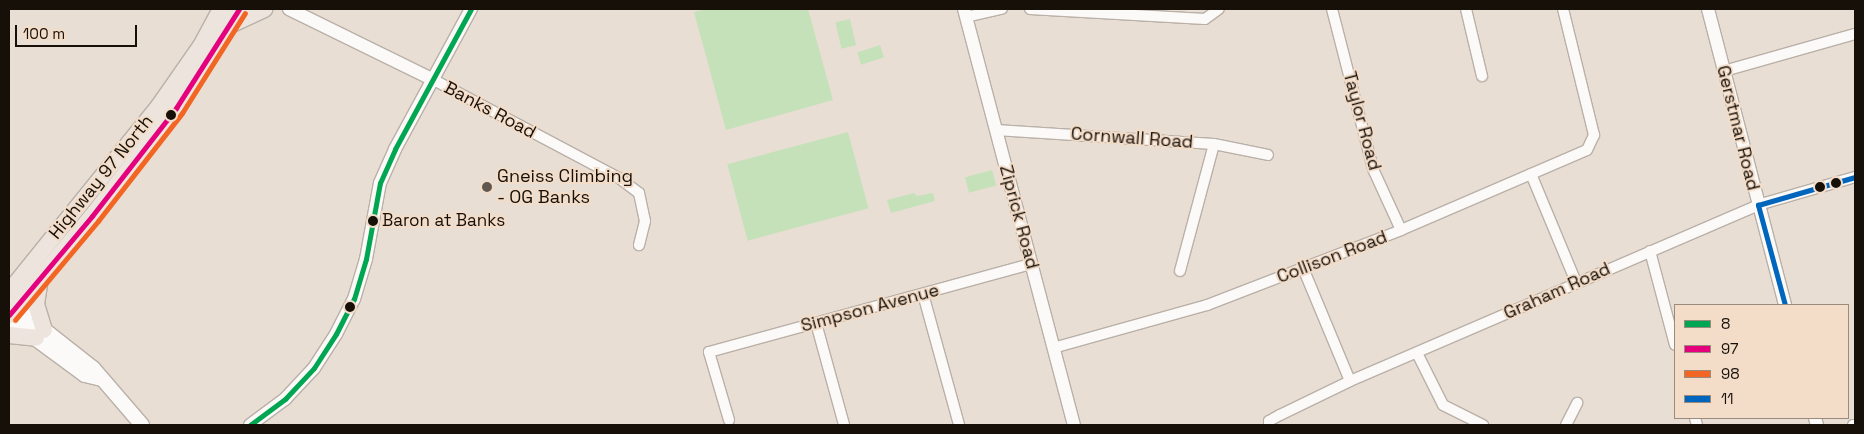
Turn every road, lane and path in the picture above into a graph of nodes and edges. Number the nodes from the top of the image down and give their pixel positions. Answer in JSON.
{"nodes":[{"id":1,"x":239,"y":9,"type":"edge"},
{"id":2,"x":265,"y":9,"type":"edge"},
{"id":3,"x":289,"y":9,"type":"edge"},
{"id":4,"x":471,"y":9,"type":"edge"},
{"id":5,"x":1002,"y":9,"type":"edge"},
{"id":6,"x":1030,"y":9,"type":"edge"},
{"id":7,"x":1332,"y":9,"type":"edge"},
{"id":8,"x":1466,"y":9,"type":"edge"},
{"id":9,"x":1563,"y":9,"type":"edge"},
{"id":10,"x":1708,"y":9,"type":"edge"},
{"id":11,"x":1219,"y":10,"type":"edge"},
{"id":12,"x":965,"y":13,"type":"edge"},
{"id":13,"x":221,"y":15,"type":"edge"},
{"id":14,"x":1855,"y":34,"type":"edge"},
{"id":15,"x":1724,"y":71,"type":"junction"},
{"id":16,"x":1482,"y":76,"type":"dead end"},
{"id":17,"x":434,"y":80,"type":"junction"},
{"id":18,"x":996,"y":130,"type":"junction"},
{"id":19,"x":1214,"y":144,"type":"junction"},
{"id":20,"x":1268,"y":155,"type":"dead end"},
{"id":21,"x":1530,"y":174,"type":"junction"},
{"id":22,"x":1855,"y":177,"type":"edge"},
{"id":23,"x":1758,"y":205,"type":"junction"},
{"id":24,"x":1401,"y":230,"type":"junction"},
{"id":25,"x":639,"y":245,"type":"dead end"},
{"id":26,"x":1650,"y":251,"type":"junction"},
{"id":27,"x":1031,"y":264,"type":"junction"},
{"id":28,"x":1303,"y":268,"type":"junction"},
{"id":29,"x":36,"y":270,"type":"junction"},
{"id":30,"x":1180,"y":271,"type":"dead end"},
{"id":31,"x":9,"y":273,"type":"edge"},
{"id":32,"x":1576,"y":282,"type":"junction"},
{"id":33,"x":9,"y":292,"type":"edge"},
{"id":34,"x":923,"y":294,"type":"junction"},
{"id":35,"x":1785,"y":304,"type":"edge"},
{"id":36,"x":10,"y":311,"type":"edge"},
{"id":37,"x":816,"y":323,"type":"junction"},
{"id":38,"x":40,"y":334,"type":"junction"},
{"id":39,"x":9,"y":335,"type":"edge"},
{"id":40,"x":1674,"y":341,"type":"edge"},
{"id":41,"x":1053,"y":348,"type":"junction"},
{"id":42,"x":1418,"y":353,"type":"junction"},
{"id":43,"x":1350,"y":381,"type":"junction"},
{"id":44,"x":1577,"y":404,"type":"dead end"},
{"id":45,"x":729,"y":420,"type":"dead end"},
{"id":46,"x":142,"y":425,"type":"edge"},
{"id":47,"x":250,"y":425,"type":"edge"},
{"id":48,"x":844,"y":425,"type":"edge"},
{"id":49,"x":959,"y":425,"type":"edge"},
{"id":50,"x":1074,"y":425,"type":"edge"},
{"id":51,"x":1269,"y":425,"type":"edge"},
{"id":52,"x":1483,"y":425,"type":"edge"},
{"id":53,"x":1566,"y":425,"type":"edge"}],
"edges":[{"from":1,"to":13,"type":"highway","name":"Highway 97 North"},
{"from":2,"to":13,"type":"highway"},
{"from":3,"to":17,"type":"street","name":"Banks Road"},
{"from":4,"to":17,"type":"street"},
{"from":5,"to":12,"type":"street"},
{"from":6,"to":11,"type":"street"},
{"from":7,"to":24,"type":"street","name":"Taylor Road"},
{"from":8,"to":16,"type":"street"},
{"from":9,"to":21,"type":"street","name":"Collison Road"},
{"from":10,"to":15,"type":"street","name":"Gerstmar Road"},
{"from":12,"to":18,"type":"street","name":"Ziprick Road"},
{"from":13,"to":29,"type":"highway","name":"Highway 97 North"},
{"from":14,"to":15,"type":"street"},
{"from":15,"to":23,"type":"street","name":"Gerstmar Road"},
{"from":17,"to":25,"type":"street","name":"Banks Road"},
{"from":17,"to":47,"type":"street"},
{"from":18,"to":19,"type":"street","name":"Cornwall Road"},
{"from":18,"to":27,"type":"street","name":"Ziprick Road"},
{"from":19,"to":20,"type":"street","name":"Cornwall Road"},
{"from":19,"to":30,"type":"street"},
{"from":21,"to":24,"type":"street","name":"Collison Road"},
{"from":21,"to":32,"type":"street"},
{"from":22,"to":23,"type":"street","name":"Graham Road"},
{"from":23,"to":26,"type":"street","name":"Graham Road"},
{"from":23,"to":35,"type":"street","name":"Gerstmar Road"},
{"from":24,"to":28,"type":"street","name":"Collison Road"},
{"from":26,"to":32,"type":"street","name":"Graham Road"},
{"from":26,"to":40,"type":"street"},
{"from":27,"to":34,"type":"street","name":"Simpson Avenue"},
{"from":27,"to":41,"type":"street","name":"Ziprick Road"},
{"from":28,"to":41,"type":"street","name":"Collison Road"},
{"from":28,"to":43,"type":"street"},
{"from":29,"to":31,"type":"highway"},
{"from":29,"to":33,"type":"highway","name":"Highway 97 North"},
{"from":29,"to":36,"type":"highway","name":"Highway 97 North"},
{"from":29,"to":38,"type":"highway"},
{"from":32,"to":42,"type":"street","name":"Graham Road"},
{"from":34,"to":37,"type":"street","name":"Simpson Avenue"},
{"from":34,"to":49,"type":"street"},
{"from":36,"to":38,"type":"main road"},
{"from":37,"to":45,"type":"street","name":"Simpson Avenue"},
{"from":37,"to":48,"type":"street"},
{"from":38,"to":39,"type":"highway"},
{"from":38,"to":46,"type":"main road"},
{"from":41,"to":50,"type":"street","name":"Ziprick Road"},
{"from":42,"to":43,"type":"street","name":"Graham Road"},
{"from":42,"to":52,"type":"street"},
{"from":43,"to":51,"type":"street","name":"Graham Road"},
{"from":44,"to":53,"type":"street"}]}
